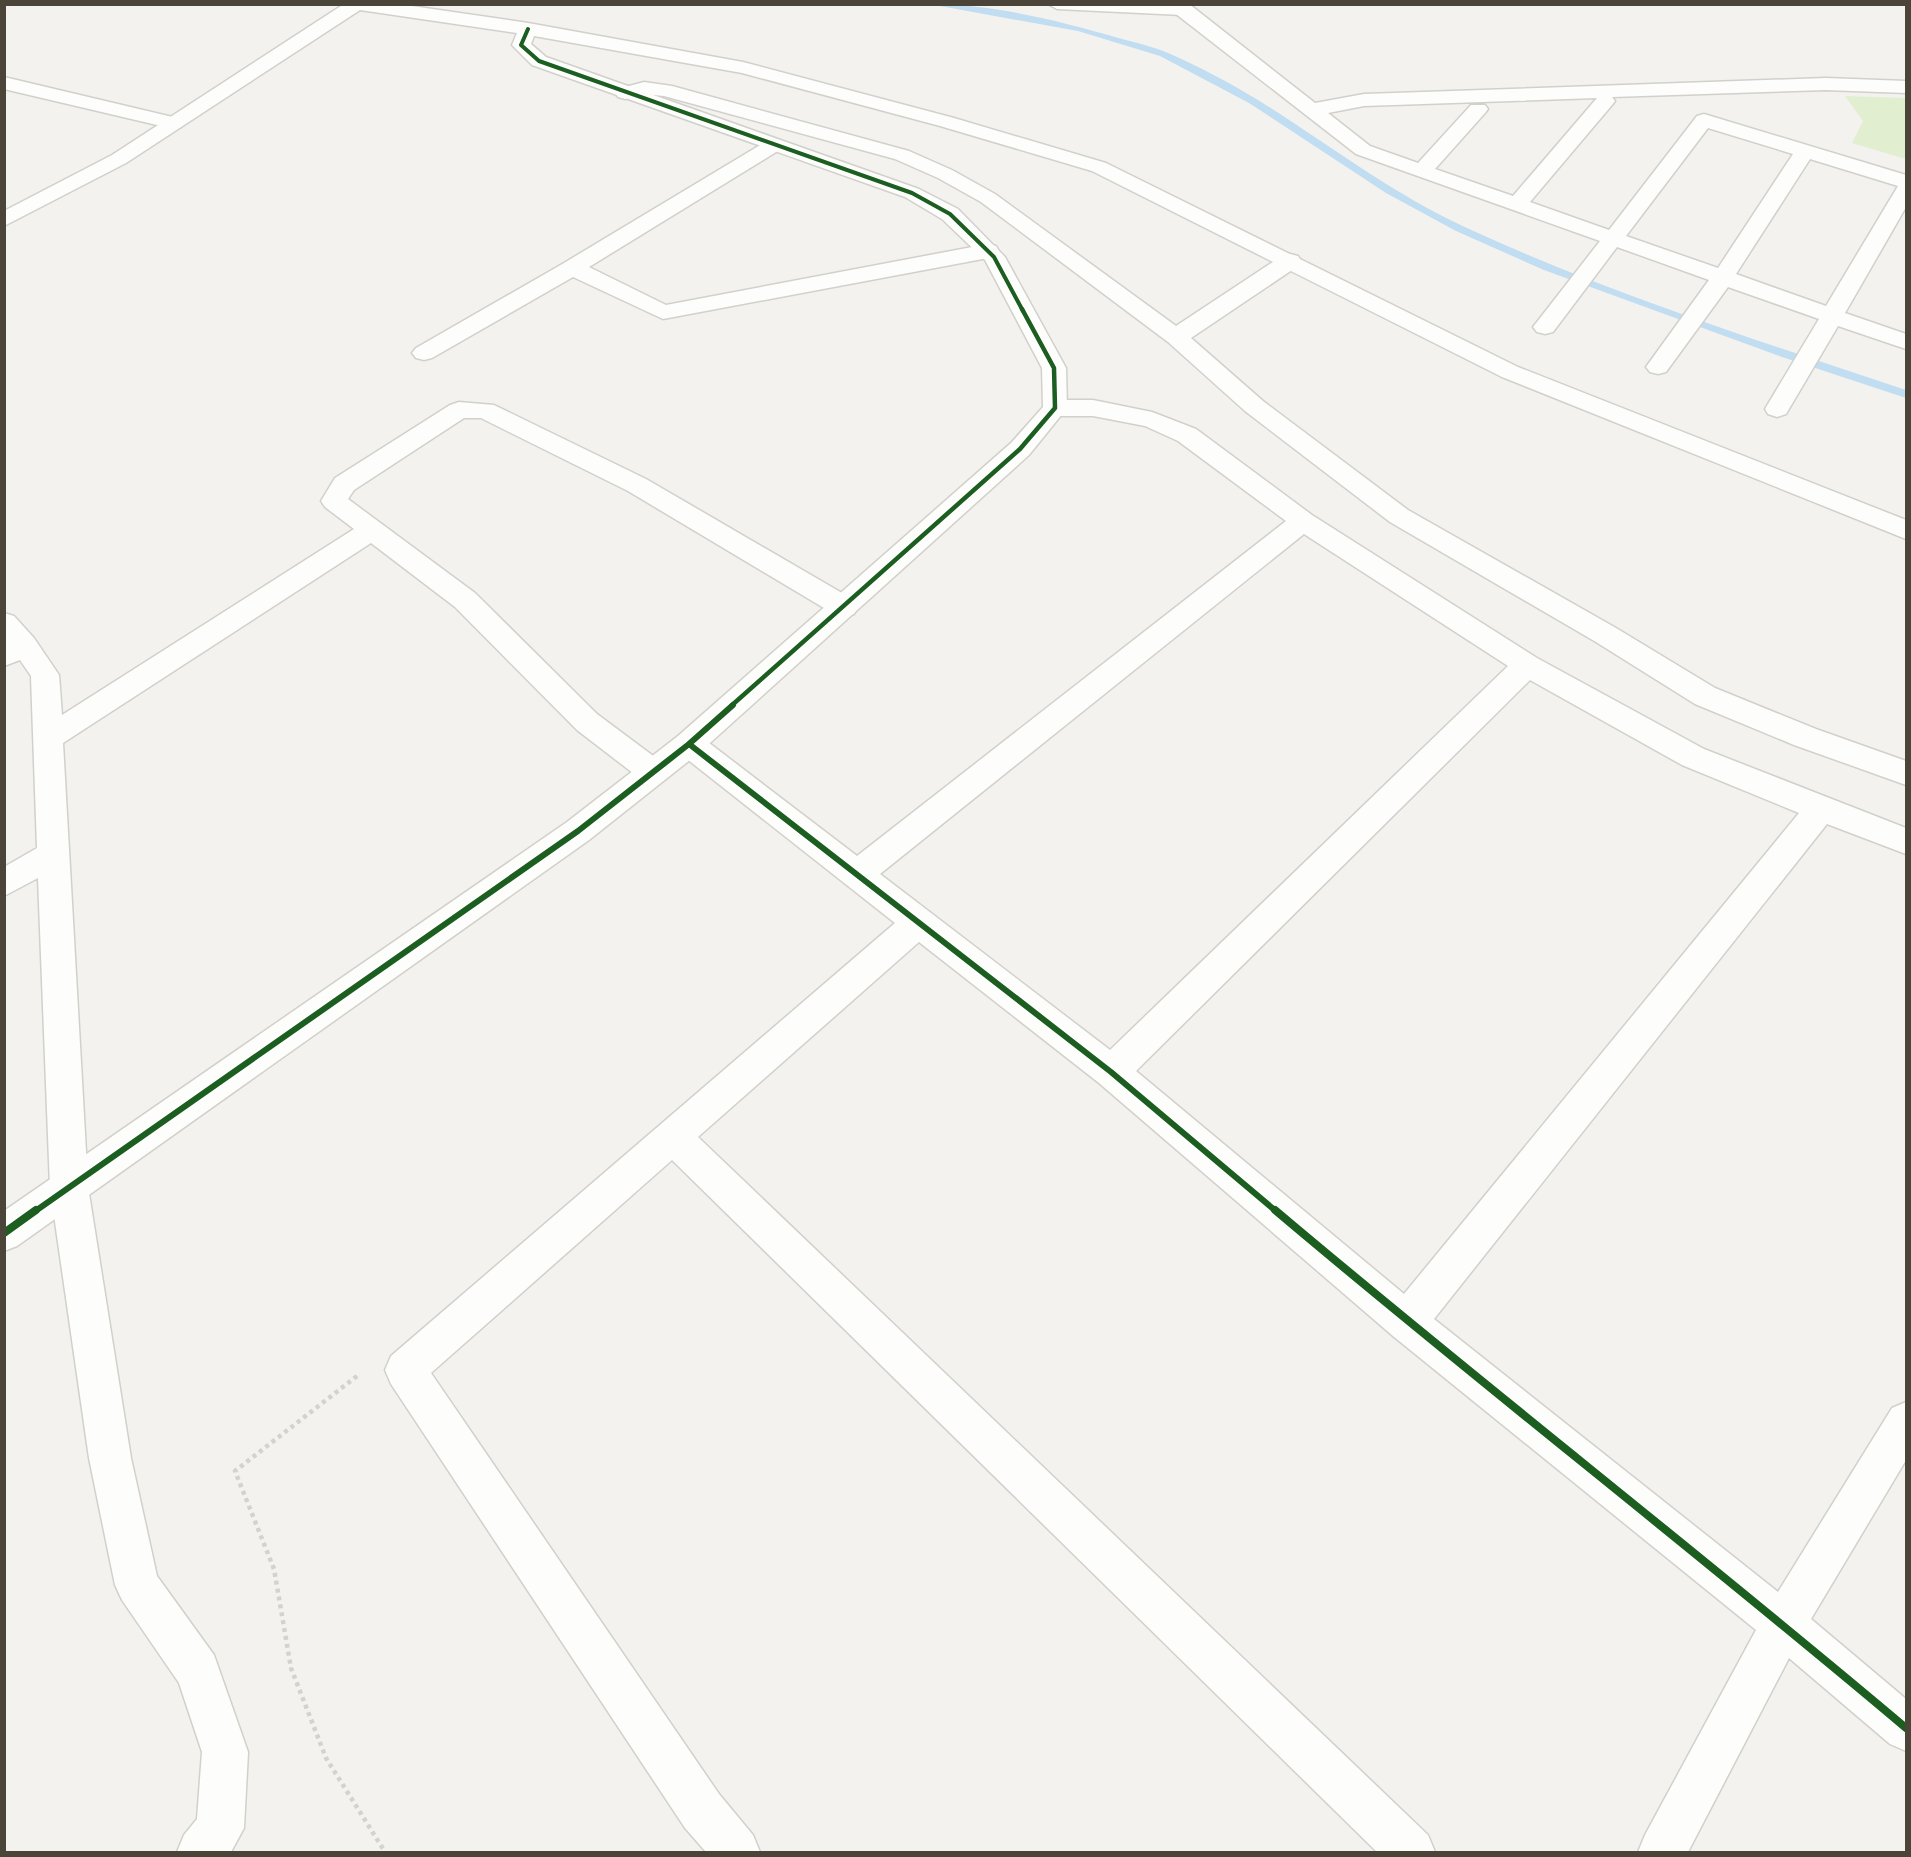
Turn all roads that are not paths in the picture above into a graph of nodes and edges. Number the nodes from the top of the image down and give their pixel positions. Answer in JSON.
{"nodes":[{"id":1,"x":358,"y":4,"type":"edge"},
{"id":2,"x":1057,"y":4,"type":"edge"},
{"id":3,"x":1181,"y":7,"type":"edge"},
{"id":4,"x":528,"y":29,"type":"junction"},
{"id":5,"x":4,"y":83,"type":"edge"},
{"id":6,"x":1715,"y":87,"type":"junction"},
{"id":7,"x":1906,"y":87,"type":"edge"},
{"id":8,"x":625,"y":93,"type":"junction"},
{"id":9,"x":1605,"y":102,"type":"dead end"},
{"id":10,"x":1478,"y":109,"type":"dead end"},
{"id":11,"x":1312,"y":110,"type":"junction"},
{"id":12,"x":174,"y":123,"type":"junction"},
{"id":13,"x":774,"y":145,"type":"junction"},
{"id":14,"x":1805,"y":151,"type":"junction"},
{"id":15,"x":1906,"y":168,"type":"edge"},
{"id":16,"x":1422,"y":171,"type":"junction"},
{"id":17,"x":1906,"y":182,"type":"edge"},
{"id":18,"x":1906,"y":190,"type":"edge"},
{"id":19,"x":1517,"y":204,"type":"junction"},
{"id":20,"x":4,"y":220,"type":"edge"},
{"id":21,"x":1613,"y":238,"type":"junction"},
{"id":22,"x":988,"y":251,"type":"junction"},
{"id":23,"x":1290,"y":261,"type":"junction"},
{"id":24,"x":572,"y":268,"type":"junction"},
{"id":25,"x":1723,"y":277,"type":"junction"},
{"id":26,"x":1833,"y":316,"type":"junction"},
{"id":27,"x":1545,"y":327,"type":"dead end"},
{"id":28,"x":1176,"y":337,"type":"junction"},
{"id":29,"x":1906,"y":342,"type":"edge"},
{"id":30,"x":424,"y":353,"type":"dead end"},
{"id":31,"x":1658,"y":367,"type":"dead end"},
{"id":32,"x":1055,"y":408,"type":"junction"},
{"id":33,"x":1777,"y":409,"type":"dead end"},
{"id":34,"x":1303,"y":521,"type":"junction"},
{"id":35,"x":1906,"y":528,"type":"edge"},
{"id":36,"x":372,"y":530,"type":"junction"},
{"id":37,"x":844,"y":607,"type":"junction"},
{"id":38,"x":11,"y":641,"type":"edge"},
{"id":39,"x":1527,"y":665,"type":"junction"},
{"id":40,"x":48,"y":738,"type":"junction"},
{"id":41,"x":689,"y":744,"type":"junction"},
{"id":42,"x":653,"y":772,"type":"junction"},
{"id":43,"x":1906,"y":773,"type":"edge"},
{"id":44,"x":1821,"y":809,"type":"junction"},
{"id":45,"x":1906,"y":841,"type":"edge"},
{"id":46,"x":53,"y":854,"type":"junction"},
{"id":47,"x":856,"y":875,"type":"junction"},
{"id":48,"x":4,"y":883,"type":"edge"},
{"id":49,"x":918,"y":923,"type":"junction"},
{"id":50,"x":1110,"y":1072,"type":"junction"},
{"id":51,"x":673,"y":1137,"type":"junction"},
{"id":52,"x":69,"y":1187,"type":"junction"},
{"id":53,"x":4,"y":1233,"type":"edge"},
{"id":54,"x":1407,"y":1322,"type":"junction"},
{"id":55,"x":1906,"y":1422,"type":"edge"},
{"id":56,"x":1783,"y":1624,"type":"junction"},
{"id":57,"x":1906,"y":1728,"type":"edge"},
{"id":58,"x":201,"y":1852,"type":"edge"},
{"id":59,"x":736,"y":1852,"type":"edge"},
{"id":60,"x":1411,"y":1852,"type":"edge"},
{"id":61,"x":1662,"y":1852,"type":"edge"}],
"edges":[{"from":1,"to":4,"type":"street"},
{"from":1,"to":12,"type":"street"},
{"from":2,"to":3,"type":"street"},
{"from":3,"to":11,"type":"street"},
{"from":4,"to":8,"type":"street"},
{"from":4,"to":23,"type":"street"},
{"from":5,"to":12,"type":"street"},
{"from":6,"to":7,"type":"street"},
{"from":6,"to":11,"type":"street"},
{"from":6,"to":15,"type":"street"},
{"from":8,"to":13,"type":"street"},
{"from":8,"to":28,"type":"street"},
{"from":9,"to":19,"type":"street"},
{"from":10,"to":16,"type":"street"},
{"from":11,"to":16,"type":"street"},
{"from":12,"to":20,"type":"street"},
{"from":13,"to":22,"type":"street"},
{"from":13,"to":24,"type":"street"},
{"from":14,"to":17,"type":"street"},
{"from":14,"to":21,"type":"street"},
{"from":14,"to":25,"type":"street"},
{"from":16,"to":19,"type":"street"},
{"from":18,"to":26,"type":"street"},
{"from":19,"to":21,"type":"street"},
{"from":21,"to":25,"type":"street"},
{"from":21,"to":27,"type":"street"},
{"from":22,"to":24,"type":"street"},
{"from":22,"to":32,"type":"street"},
{"from":23,"to":28,"type":"street"},
{"from":23,"to":35,"type":"street"},
{"from":24,"to":30,"type":"street"},
{"from":25,"to":26,"type":"street"},
{"from":25,"to":31,"type":"street"},
{"from":26,"to":29,"type":"street"},
{"from":26,"to":33,"type":"street"},
{"from":28,"to":43,"type":"street"},
{"from":32,"to":34,"type":"street"},
{"from":32,"to":37,"type":"street"},
{"from":34,"to":39,"type":"street"},
{"from":34,"to":47,"type":"street"},
{"from":36,"to":37,"type":"street"},
{"from":36,"to":40,"type":"street"},
{"from":36,"to":42,"type":"street"},
{"from":37,"to":41,"type":"street"},
{"from":38,"to":40,"type":"street"},
{"from":39,"to":44,"type":"street"},
{"from":39,"to":50,"type":"street"},
{"from":40,"to":46,"type":"street"},
{"from":41,"to":42,"type":"street"},
{"from":41,"to":47,"type":"street"},
{"from":42,"to":52,"type":"street"},
{"from":44,"to":45,"type":"street"},
{"from":44,"to":54,"type":"street"},
{"from":46,"to":48,"type":"street"},
{"from":46,"to":52,"type":"street"},
{"from":47,"to":49,"type":"street"},
{"from":49,"to":50,"type":"street"},
{"from":49,"to":51,"type":"street"},
{"from":50,"to":54,"type":"street"},
{"from":51,"to":59,"type":"street"},
{"from":51,"to":60,"type":"street"},
{"from":52,"to":53,"type":"street"},
{"from":52,"to":58,"type":"street"},
{"from":54,"to":56,"type":"street"},
{"from":55,"to":56,"type":"street"},
{"from":56,"to":57,"type":"street"},
{"from":56,"to":61,"type":"street"}]}
